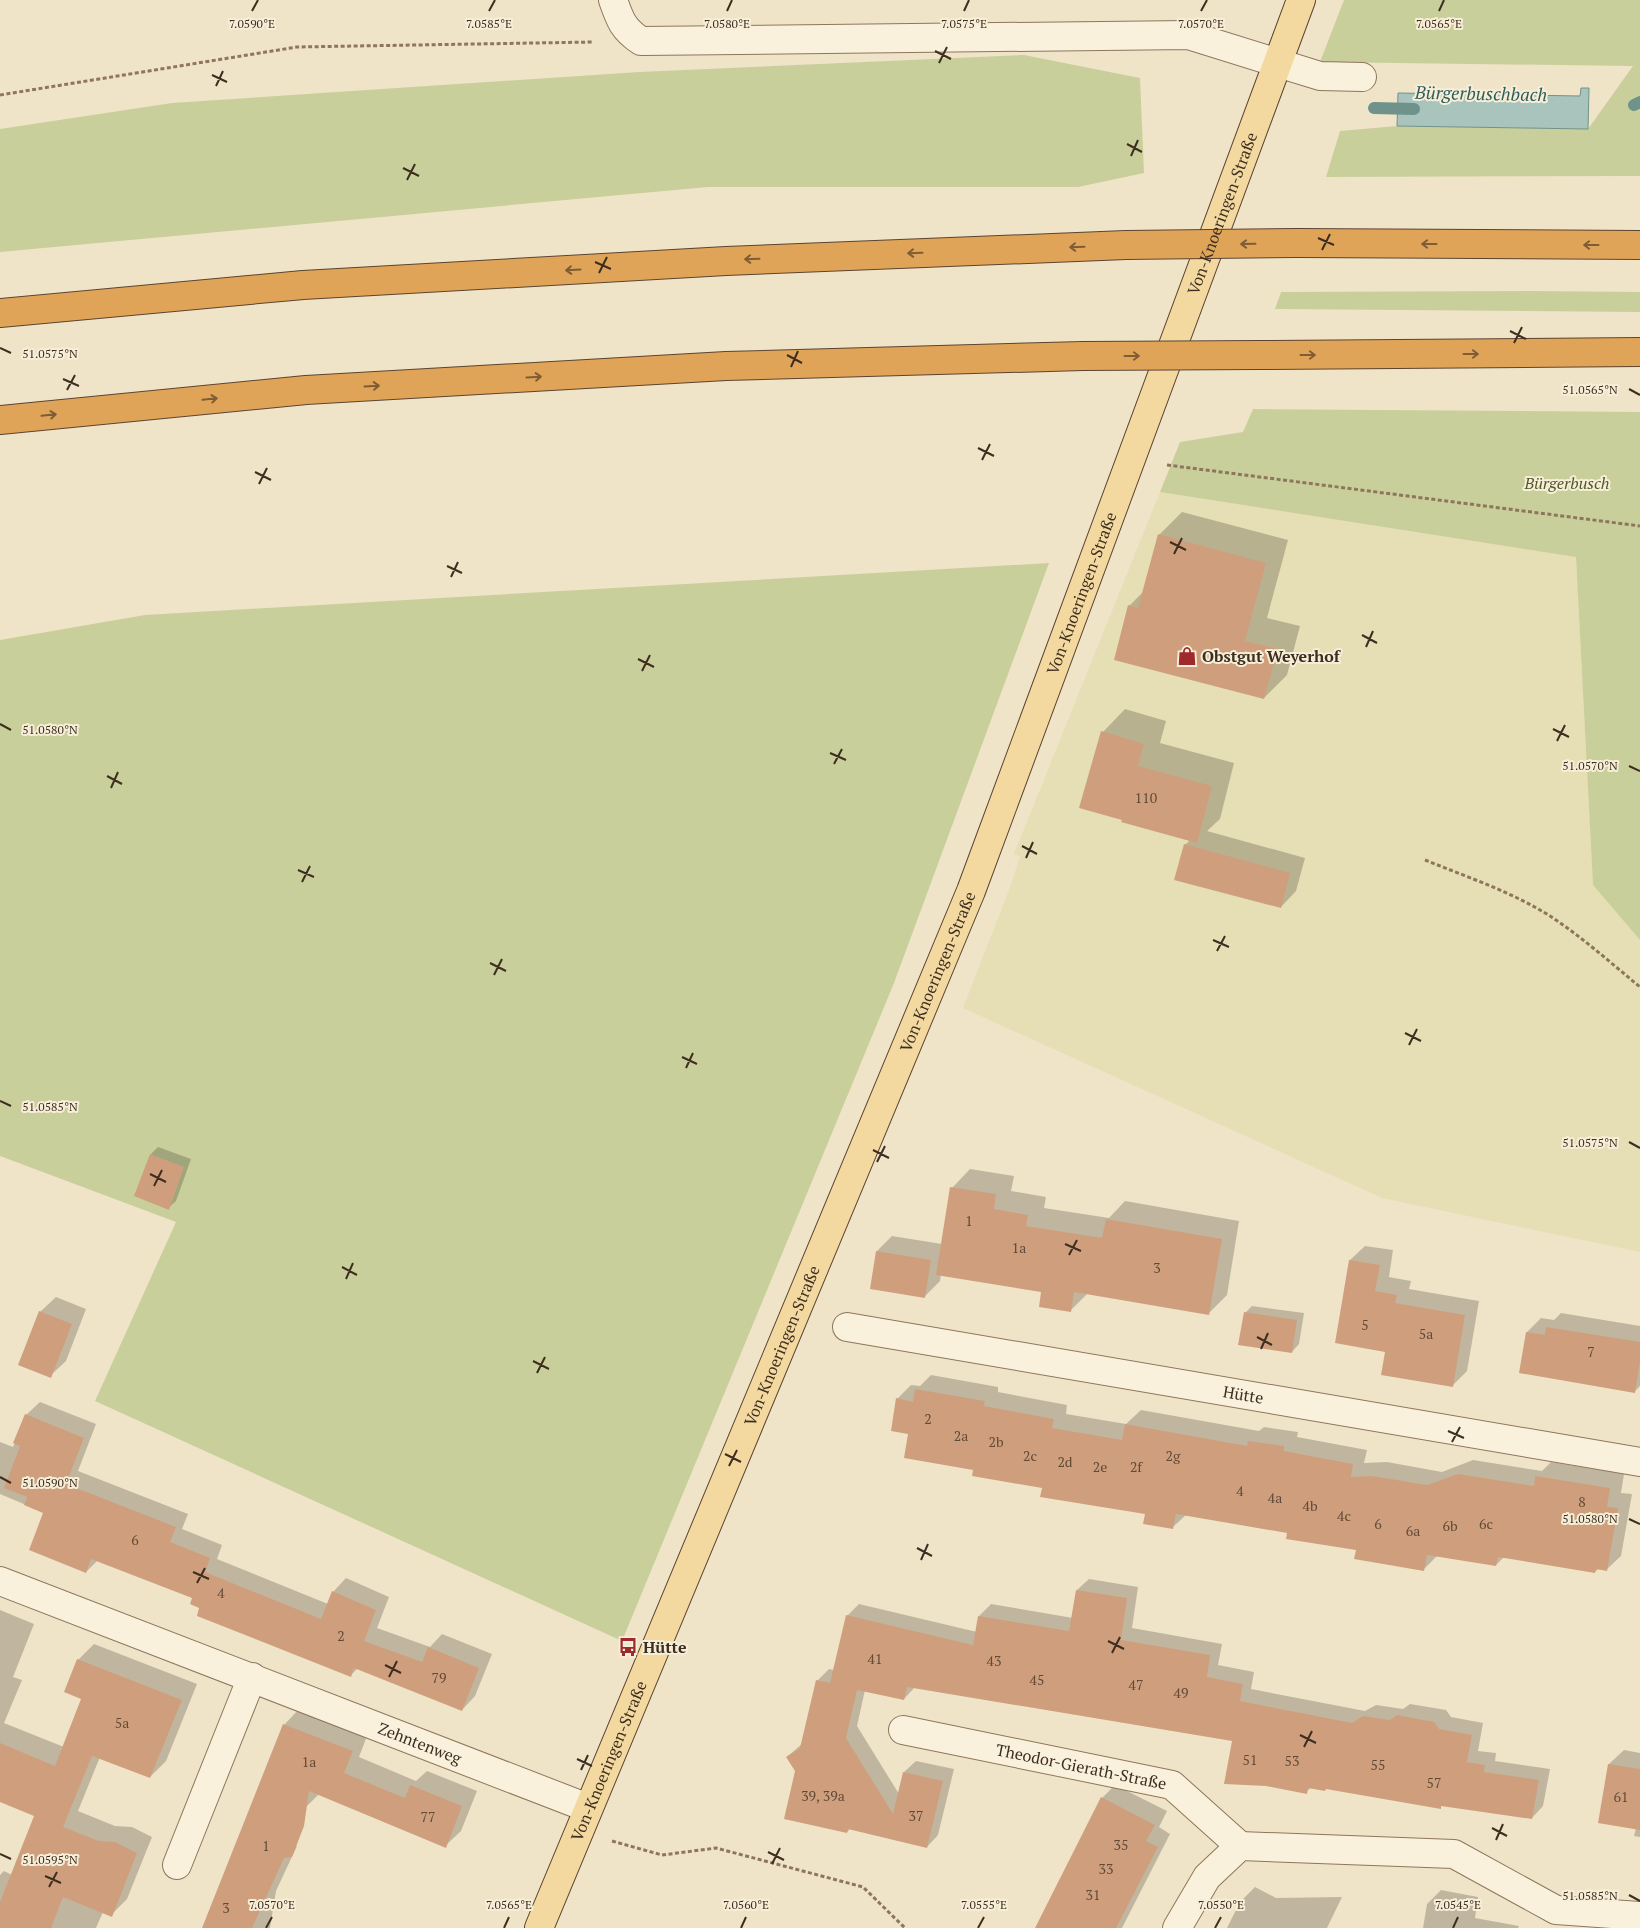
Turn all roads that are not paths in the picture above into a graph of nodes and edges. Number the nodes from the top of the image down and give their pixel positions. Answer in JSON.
{"nodes":[{"id":1,"x":613,"y":0,"type":"edge"},
{"id":2,"x":1301,"y":0,"type":"edge"},
{"id":3,"x":1277,"y":62,"type":"junction"},
{"id":4,"x":1362,"y":77,"type":"dead end"},
{"id":5,"x":1640,"y":245,"type":"edge"},
{"id":6,"x":0,"y":312,"type":"edge"},
{"id":7,"x":1640,"y":352,"type":"edge"},
{"id":8,"x":0,"y":420,"type":"edge"},
{"id":9,"x":847,"y":1327,"type":"dead end"},
{"id":10,"x":1640,"y":1462,"type":"edge"},
{"id":11,"x":0,"y":1581,"type":"edge"},
{"id":12,"x":252,"y":1677,"type":"junction"},
{"id":13,"x":903,"y":1730,"type":"dead end"},
{"id":14,"x":583,"y":1820,"type":"junction"},
{"id":15,"x":1240,"y":1846,"type":"junction"},
{"id":16,"x":177,"y":1865,"type":"dead end"},
{"id":17,"x":1640,"y":1916,"type":"edge"},
{"id":18,"x":1554,"y":1919,"type":"edge"},
{"id":19,"x":539,"y":1928,"type":"edge"},
{"id":20,"x":1177,"y":1928,"type":"edge"}],
"edges":[{"from":1,"to":3,"type":"street"},
{"from":2,"to":3,"type":"main road","name":"Von-Knoeringen-Straße"},
{"from":3,"to":4,"type":"street"},
{"from":3,"to":14,"type":"main road","name":"Von-Knoeringen-Straße"},
{"from":5,"to":6,"type":"highway","one_way":true,"bridge":true},
{"from":8,"to":7,"type":"highway","one_way":true,"bridge":true},
{"from":9,"to":10,"type":"street","name":"Hütte"},
{"from":11,"to":12,"type":"street","name":"Zehntenweg"},
{"from":12,"to":14,"type":"street","name":"Zehntenweg"},
{"from":12,"to":16,"type":"street"},
{"from":13,"to":15,"type":"street","name":"Theodor-Gierath-Straße"},
{"from":14,"to":19,"type":"main road","name":"Von-Knoeringen-Straße"},
{"from":15,"to":18,"type":"street"},
{"from":15,"to":20,"type":"street"},
{"from":17,"to":18,"type":"street"}]}
